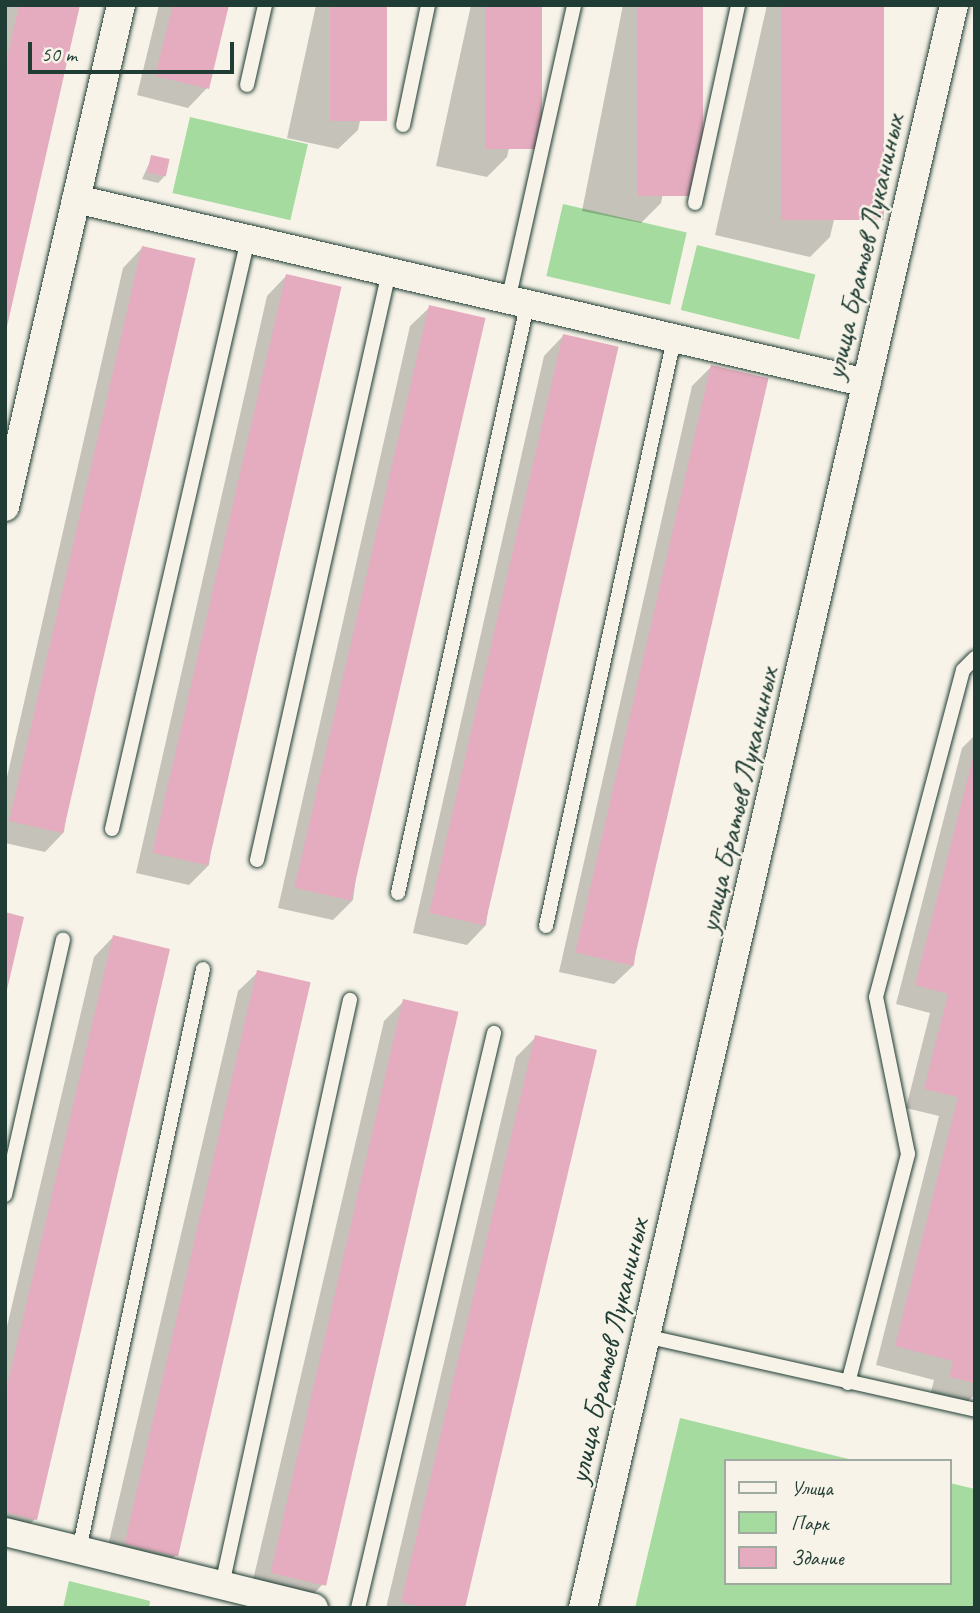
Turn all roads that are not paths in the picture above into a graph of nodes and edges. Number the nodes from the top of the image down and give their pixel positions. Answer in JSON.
{"nodes":[{"id":1,"x":121,"y":5,"type":"edge"},
{"id":2,"x":265,"y":5,"type":"edge"},
{"id":3,"x":428,"y":5,"type":"edge"},
{"id":4,"x":574,"y":5,"type":"edge"},
{"id":5,"x":738,"y":5,"type":"edge"},
{"id":6,"x":954,"y":5,"type":"edge"},
{"id":7,"x":247,"y":85,"type":"dead end"},
{"id":8,"x":403,"y":125,"type":"dead end"},
{"id":9,"x":76,"y":199,"type":"junction"},
{"id":10,"x":695,"y":203,"type":"dead end"},
{"id":11,"x":248,"y":239,"type":"junction"},
{"id":12,"x":389,"y":272,"type":"junction"},
{"id":13,"x":518,"y":303,"type":"junction"},
{"id":14,"x":674,"y":339,"type":"junction"},
{"id":15,"x":867,"y":383,"type":"junction"},
{"id":16,"x":5,"y":507,"type":"edge"},
{"id":17,"x":975,"y":658,"type":"edge"},
{"id":18,"x":112,"y":829,"type":"dead end"},
{"id":19,"x":257,"y":860,"type":"dead end"},
{"id":20,"x":398,"y":893,"type":"dead end"},
{"id":21,"x":546,"y":926,"type":"dead end"},
{"id":22,"x":63,"y":939,"type":"dead end"},
{"id":23,"x":203,"y":969,"type":"dead end"},
{"id":24,"x":350,"y":1000,"type":"dead end"},
{"id":25,"x":495,"y":1033,"type":"dead end"},
{"id":26,"x":5,"y":1195,"type":"edge"},
{"id":27,"x":645,"y":1336,"type":"junction"},
{"id":28,"x":848,"y":1382,"type":"junction"},
{"id":29,"x":975,"y":1410,"type":"edge"},
{"id":30,"x":5,"y":1532,"type":"edge"},
{"id":31,"x":79,"y":1550,"type":"junction"},
{"id":32,"x":222,"y":1585,"type":"junction"},
{"id":33,"x":314,"y":1608,"type":"edge"},
{"id":34,"x":358,"y":1608,"type":"edge"},
{"id":35,"x":583,"y":1608,"type":"edge"}],
"edges":[{"from":1,"to":9,"type":"street"},
{"from":2,"to":7,"type":"lane"},
{"from":3,"to":8,"type":"lane"},
{"from":4,"to":13,"type":"lane"},
{"from":5,"to":10,"type":"lane"},
{"from":6,"to":15,"type":"street","name":"улица Братьев Луканиных"},
{"from":9,"to":11,"type":"street"},
{"from":9,"to":16,"type":"street"},
{"from":11,"to":12,"type":"street"},
{"from":11,"to":18,"type":"lane"},
{"from":12,"to":13,"type":"street"},
{"from":12,"to":19,"type":"lane"},
{"from":13,"to":14,"type":"street"},
{"from":13,"to":20,"type":"lane"},
{"from":14,"to":15,"type":"street"},
{"from":14,"to":21,"type":"lane"},
{"from":15,"to":27,"type":"street","name":"улица Братьев Луканиных"},
{"from":17,"to":28,"type":"lane"},
{"from":22,"to":26,"type":"lane"},
{"from":23,"to":31,"type":"lane"},
{"from":24,"to":32,"type":"lane"},
{"from":25,"to":34,"type":"lane"},
{"from":27,"to":28,"type":"lane"},
{"from":27,"to":35,"type":"street","name":"улица Братьев Луканиных"},
{"from":28,"to":29,"type":"lane"},
{"from":30,"to":31,"type":"street"},
{"from":31,"to":32,"type":"street"},
{"from":32,"to":33,"type":"street"}]}
